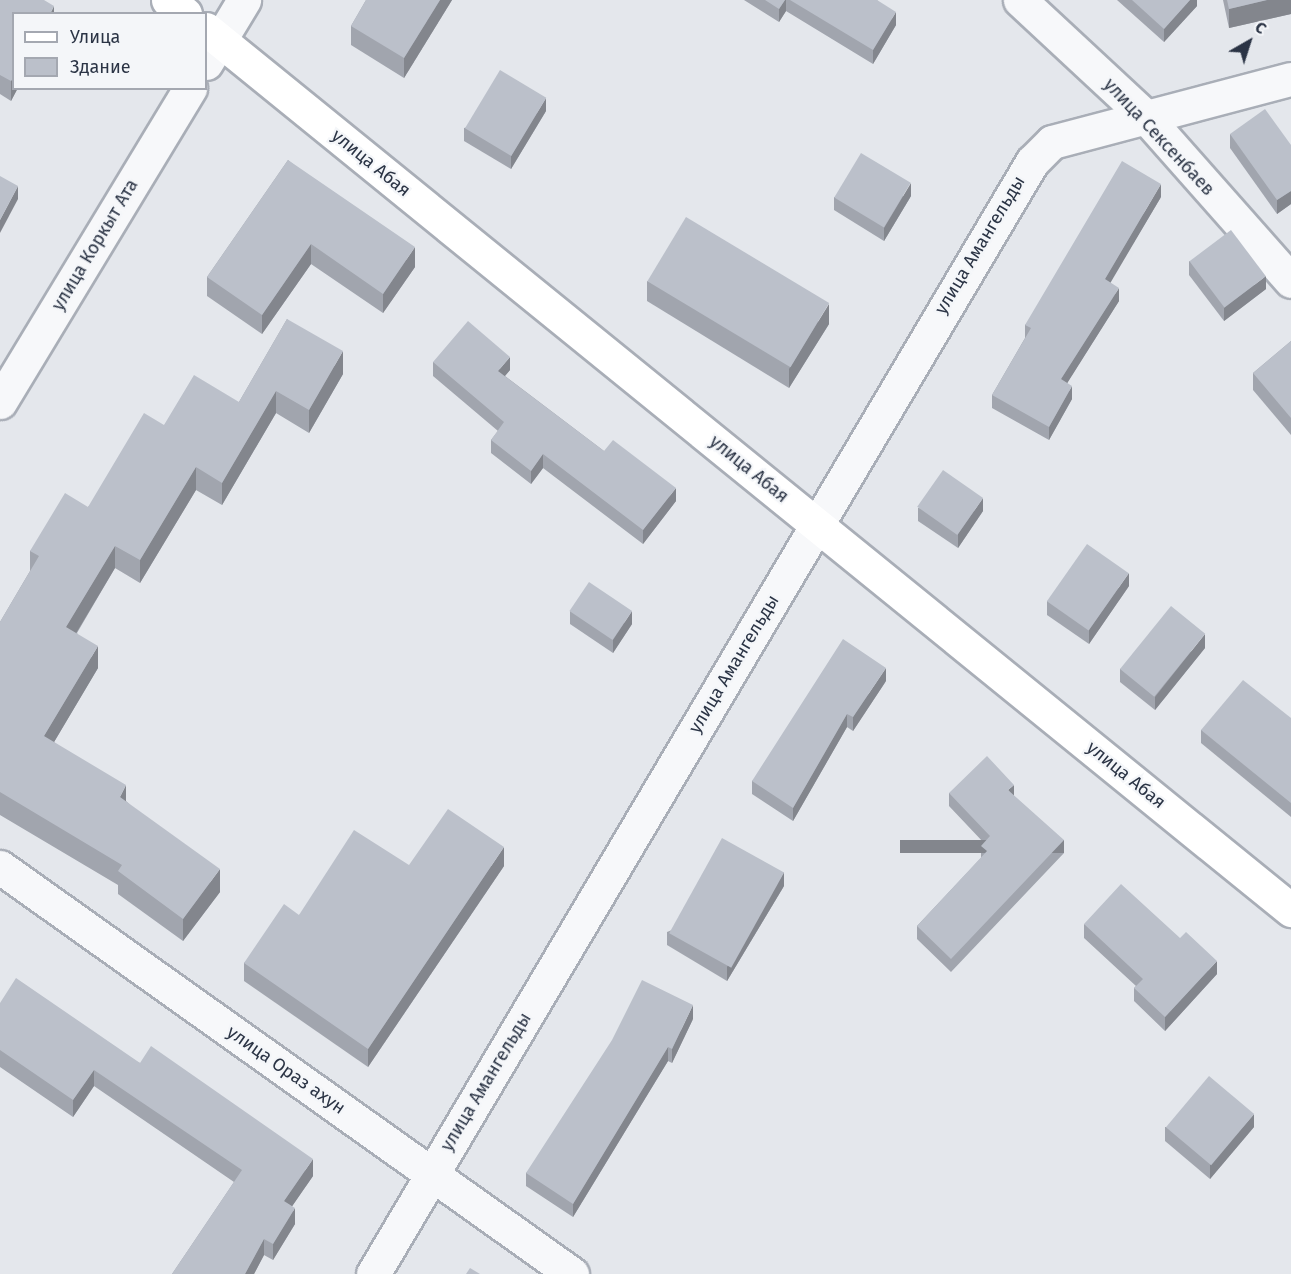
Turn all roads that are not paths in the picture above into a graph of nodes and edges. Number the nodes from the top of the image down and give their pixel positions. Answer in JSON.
{"nodes":[{"id":1,"x":168,"y":0,"type":"edge"},
{"id":2,"x":244,"y":0,"type":"edge"},
{"id":3,"x":1020,"y":0,"type":"edge"},
{"id":4,"x":183,"y":12,"type":"edge"},
{"id":5,"x":210,"y":44,"type":"edge"},
{"id":6,"x":1291,"y":79,"type":"edge"},
{"id":7,"x":189,"y":90,"type":"edge"},
{"id":8,"x":1145,"y":116,"type":"junction"},
{"id":9,"x":1291,"y":281,"type":"edge"},
{"id":10,"x":0,"y":402,"type":"edge"},
{"id":11,"x":817,"y":524,"type":"junction"},
{"id":12,"x":0,"y":867,"type":"edge"},
{"id":13,"x":1291,"y":910,"type":"edge"},
{"id":14,"x":432,"y":1174,"type":"junction"},
{"id":15,"x":373,"y":1274,"type":"edge"},
{"id":16,"x":572,"y":1274,"type":"edge"}],
"edges":[{"from":1,"to":4,"type":"street"},
{"from":2,"to":5,"type":"street"},
{"from":3,"to":8,"type":"street","name":"улица Сексенбаев"},
{"from":5,"to":11,"type":"street","name":"улица Абая"},
{"from":6,"to":8,"type":"street","name":"улица Амангельды"},
{"from":7,"to":10,"type":"street","name":"улица Коркыт Ата"},
{"from":8,"to":9,"type":"street","name":"улица Сексенбаев"},
{"from":8,"to":11,"type":"street","name":"улица Амангельды"},
{"from":11,"to":13,"type":"street","name":"улица Абая"},
{"from":11,"to":14,"type":"street","name":"улица Амангельды"},
{"from":12,"to":14,"type":"street","name":"улица Ораз ахун"},
{"from":14,"to":15,"type":"street","name":"улица Амангельды"},
{"from":14,"to":16,"type":"street","name":"улица Ораз ахун"}]}
